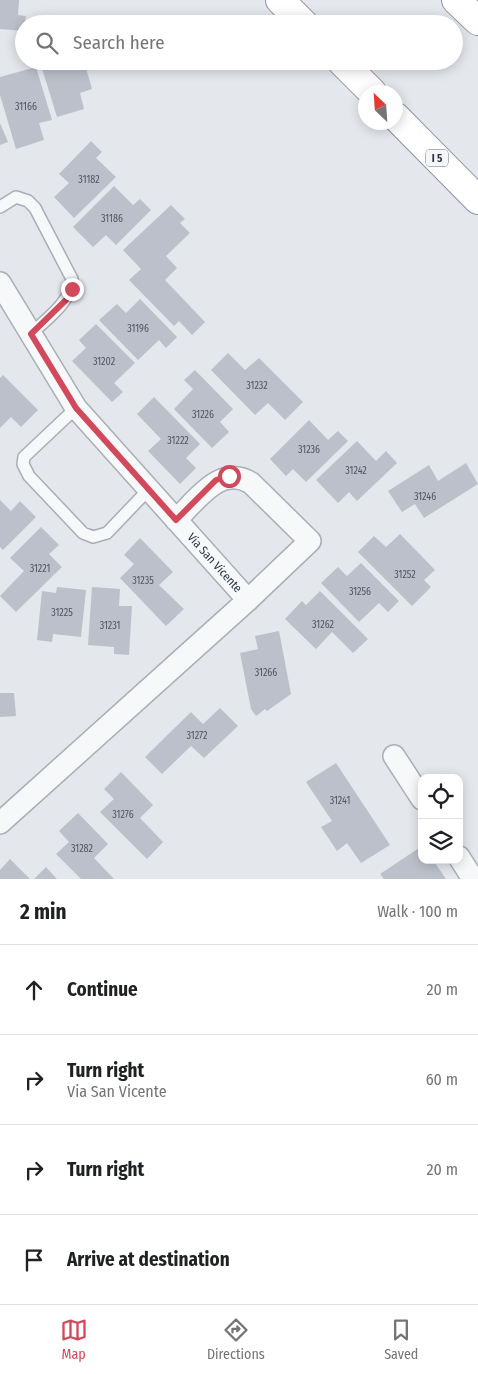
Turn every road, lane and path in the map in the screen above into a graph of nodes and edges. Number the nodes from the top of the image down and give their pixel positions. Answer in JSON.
{"nodes":[{"id":1,"x":280,"y":0,"type":"edge"},
{"id":2,"x":456,"y":0,"type":"edge"},
{"id":3,"x":295,"y":15,"type":"edge"},
{"id":4,"x":478,"y":21,"type":"edge"},
{"id":5,"x":350,"y":70,"type":"edge"},
{"id":6,"x":365,"y":85,"type":"edge"},
{"id":7,"x":403,"y":124,"type":"edge"},
{"id":8,"x":478,"y":200,"type":"edge"},
{"id":9,"x":0,"y":207,"type":"edge"},
{"id":10,"x":0,"y":283,"type":"edge"},
{"id":11,"x":31,"y":334,"type":"junction"},
{"id":12,"x":76,"y":408,"type":"junction"},
{"id":13,"x":149,"y":489,"type":"junction"},
{"id":14,"x":176,"y":520,"type":"junction"},
{"id":15,"x":248,"y":600,"type":"junction"},
{"id":16,"x":394,"y":756,"type":"dead end"},
{"id":17,"x":418,"y":793,"type":"edge"},
{"id":18,"x":0,"y":823,"type":"edge"},
{"id":19,"x":463,"y":863,"type":"edge"},
{"id":20,"x":473,"y":879,"type":"edge"}],
"edges":[{"from":1,"to":3,"type":"highway"},
{"from":2,"to":4,"type":"highway"},
{"from":5,"to":6,"type":"highway"},
{"from":7,"to":8,"type":"highway","number":"I 5"},
{"from":9,"to":11,"type":"lane"},
{"from":10,"to":11,"type":"street","name":"Via San Vicente"},
{"from":11,"to":12,"type":"street","name":"Via San Vicente"},
{"from":12,"to":13,"type":"street","name":"Via San Vicente"},
{"from":12,"to":13,"type":"lane"},
{"from":13,"to":14,"type":"street","name":"Via San Vicente"},
{"from":14,"to":15,"type":"street","name":"Via San Vicente"},
{"from":14,"to":15,"type":"street"},
{"from":15,"to":18,"type":"street","name":"Via San Vicente"},
{"from":16,"to":17,"type":"street"},
{"from":19,"to":20,"type":"street"}]}
